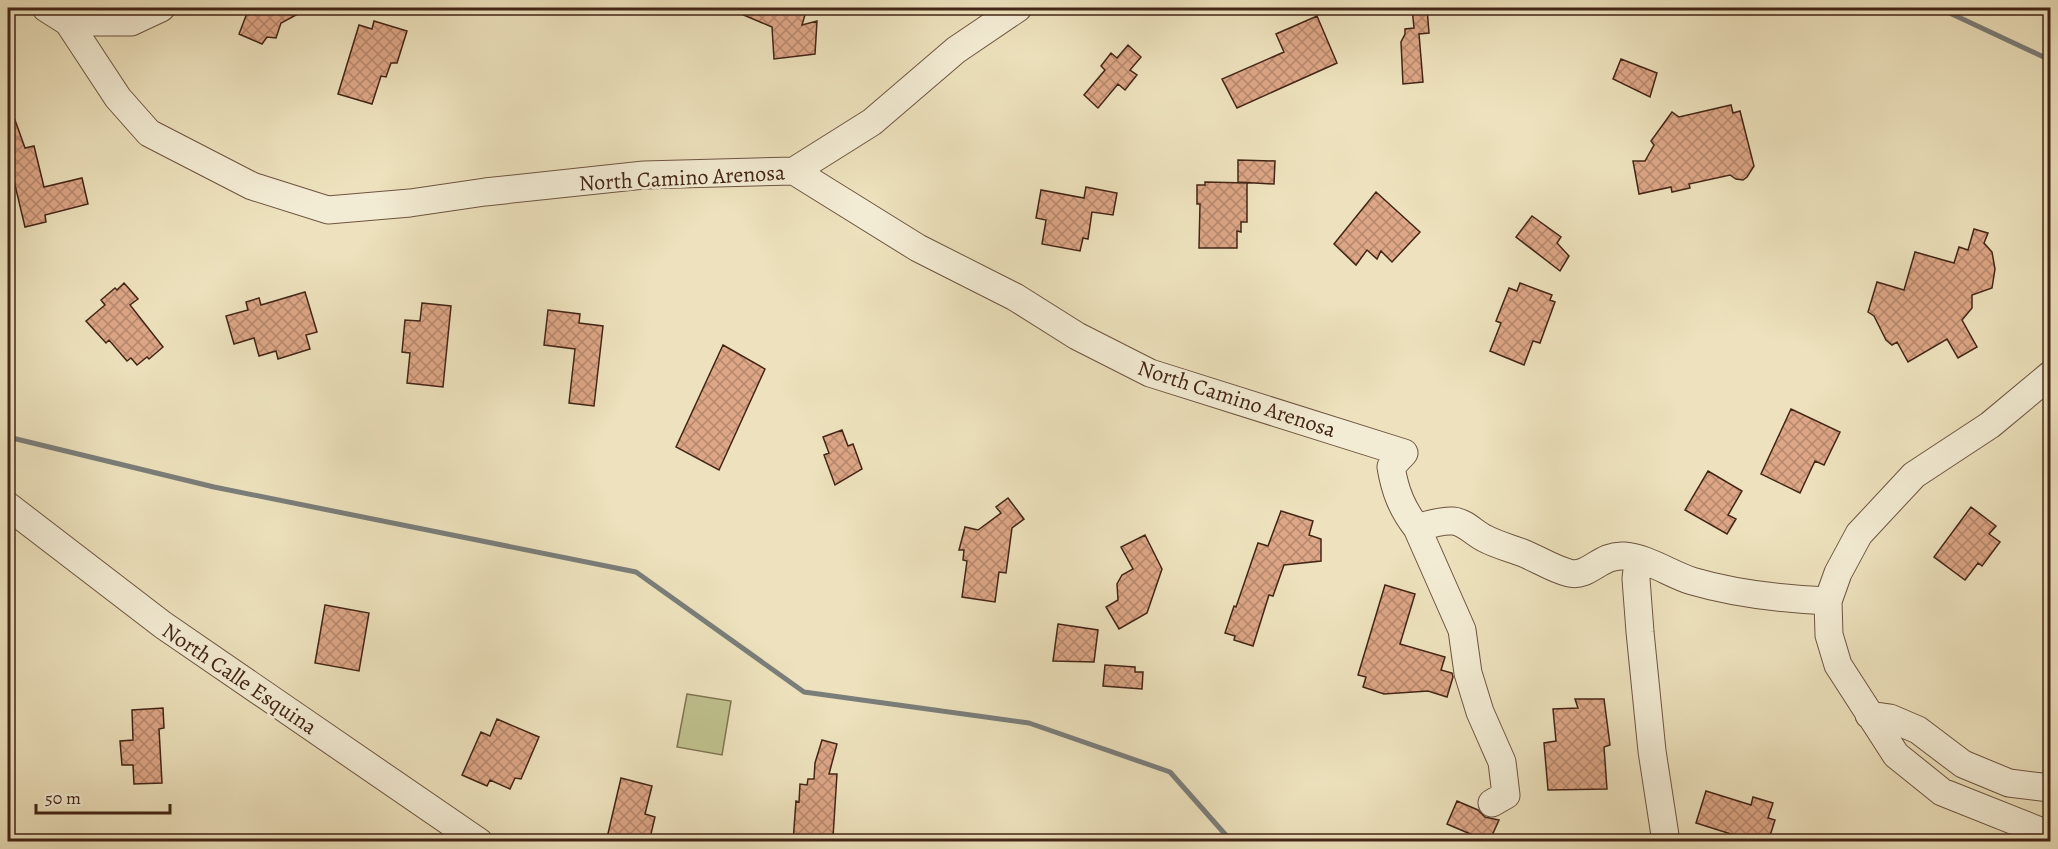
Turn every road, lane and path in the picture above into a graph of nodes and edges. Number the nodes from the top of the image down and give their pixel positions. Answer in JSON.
{"nodes":[{"id":1,"x":161,"y":8,"type":"edge"},
{"id":2,"x":1018,"y":8,"type":"edge"},
{"id":3,"x":57,"y":15,"type":"edge"},
{"id":4,"x":794,"y":171,"type":"junction"},
{"id":5,"x":2050,"y":375,"type":"edge"},
{"id":6,"x":8,"y":506,"type":"edge"},
{"id":7,"x":1417,"y":528,"type":"junction"},
{"id":8,"x":1638,"y":559,"type":"junction"},
{"id":9,"x":1828,"y":601,"type":"junction"},
{"id":10,"x":1869,"y":715,"type":"junction"},
{"id":11,"x":2050,"y":788,"type":"edge"},
{"id":12,"x":1492,"y":803,"type":"dead end"},
{"id":13,"x":2050,"y":835,"type":"edge"},
{"id":14,"x":479,"y":842,"type":"edge"},
{"id":15,"x":1666,"y":842,"type":"edge"}],
"edges":[{"from":1,"to":3,"type":"street"},
{"from":2,"to":4,"type":"street"},
{"from":3,"to":4,"type":"street","name":"North Camino Arenosa"},
{"from":4,"to":7,"type":"street","name":"North Camino Arenosa"},
{"from":5,"to":9,"type":"street"},
{"from":6,"to":14,"type":"street","name":"North Calle Esquina"},
{"from":7,"to":8,"type":"street"},
{"from":7,"to":12,"type":"street"},
{"from":8,"to":9,"type":"street"},
{"from":8,"to":15,"type":"street"},
{"from":9,"to":10,"type":"street"},
{"from":10,"to":11,"type":"street"},
{"from":10,"to":13,"type":"street"}]}
